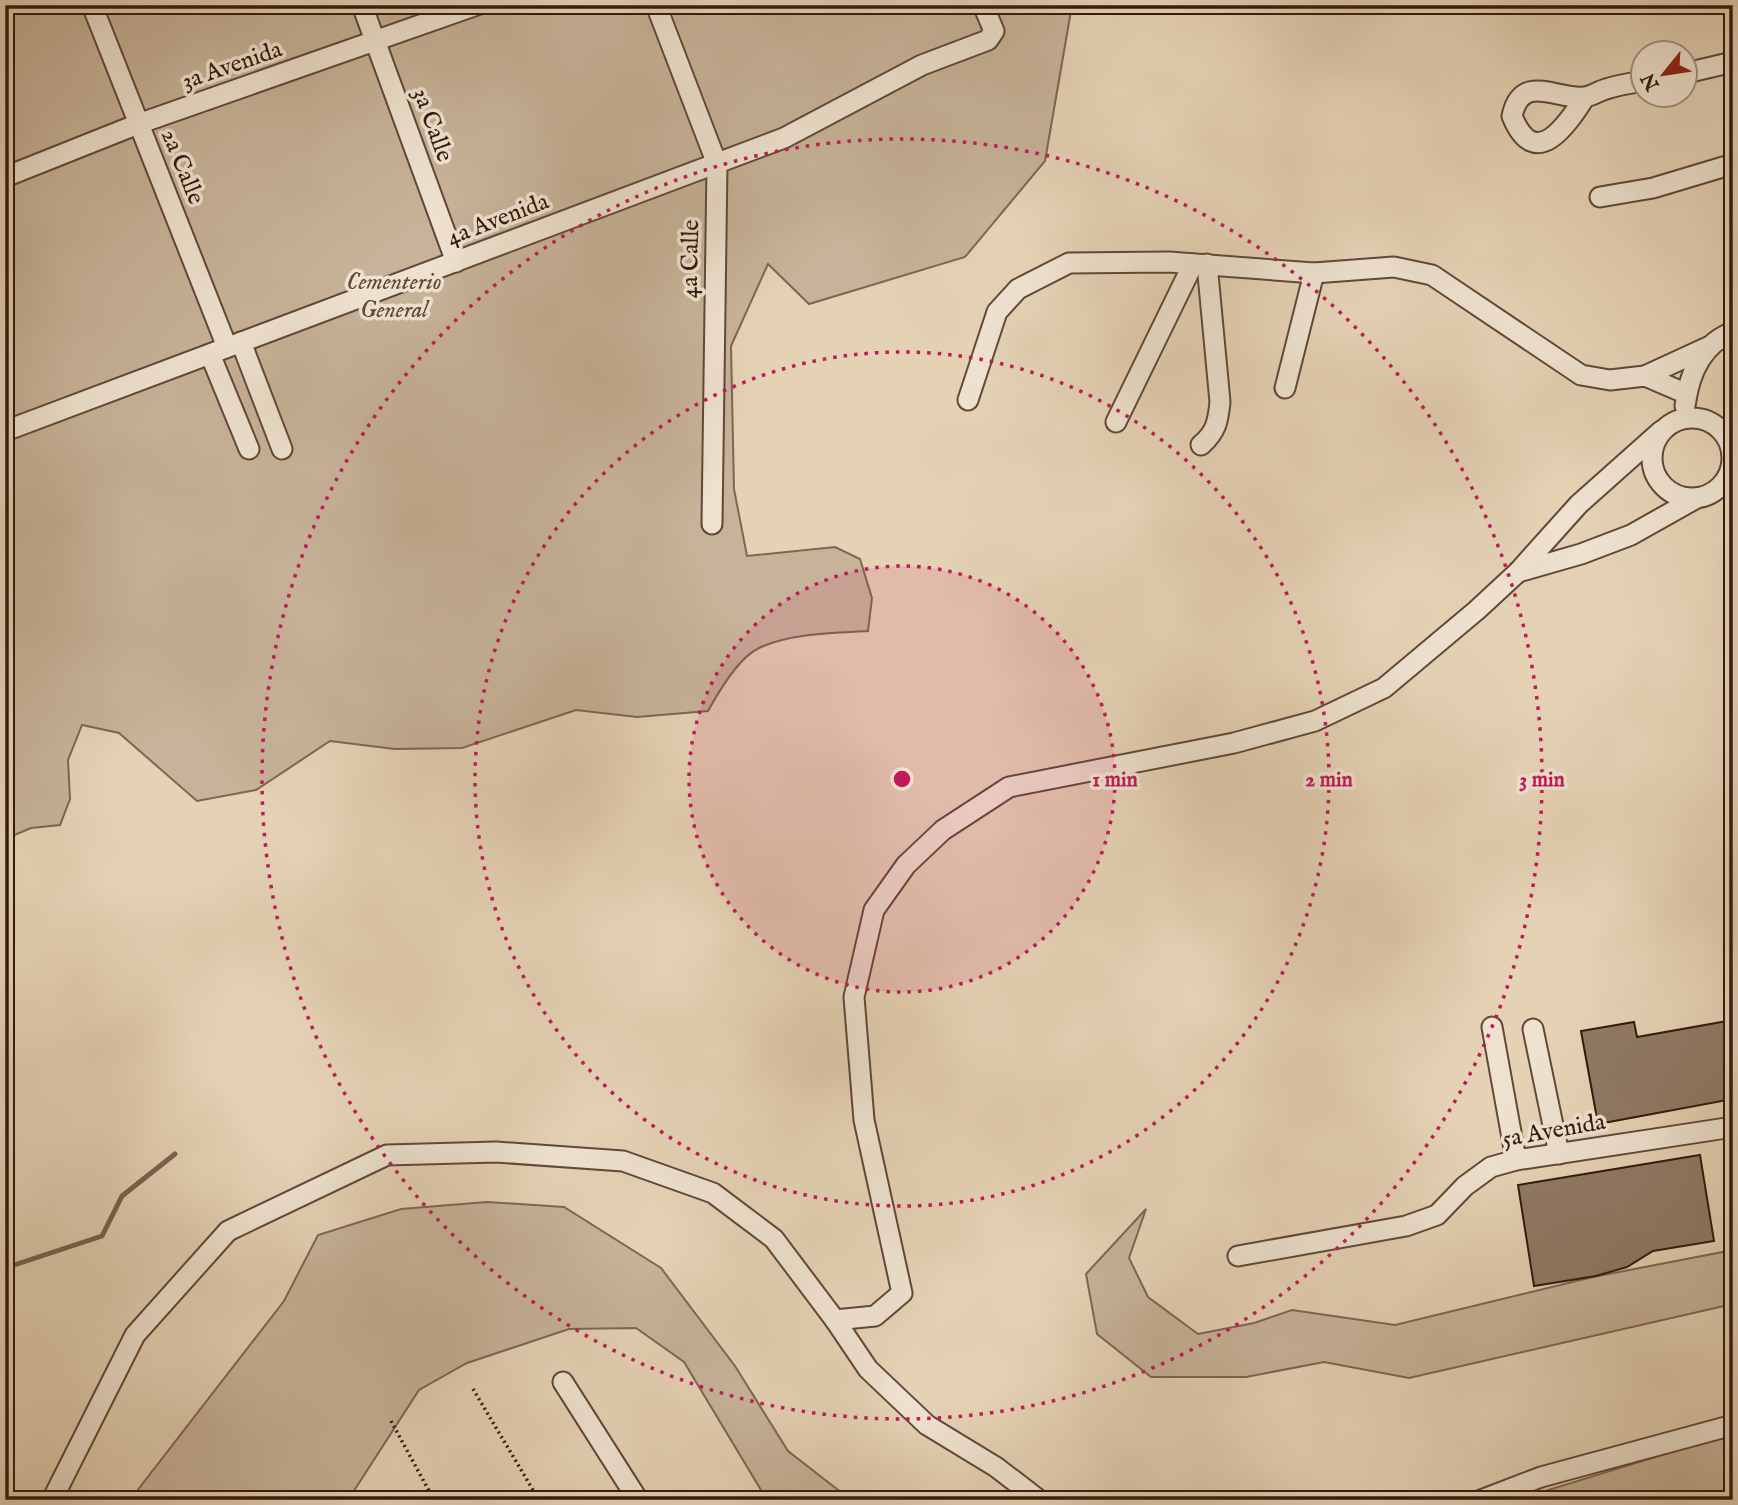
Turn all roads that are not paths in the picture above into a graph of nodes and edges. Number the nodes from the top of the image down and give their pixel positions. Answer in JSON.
{"nodes":[{"id":1,"x":92,"y":5,"type":"edge"},
{"id":2,"x":362,"y":5,"type":"edge"},
{"id":3,"x":477,"y":5,"type":"edge"},
{"id":4,"x":656,"y":5,"type":"edge"},
{"id":5,"x":984,"y":5,"type":"edge"},
{"id":6,"x":376,"y":43,"type":"junction"},
{"id":7,"x":1733,"y":62,"type":"edge"},
{"id":8,"x":1700,"y":70,"type":"edge"},
{"id":9,"x":1630,"y":83,"type":"edge"},
{"id":10,"x":1585,"y":97,"type":"dead end"},
{"id":11,"x":138,"y":124,"type":"junction"},
{"id":12,"x":717,"y":164,"type":"junction"},
{"id":13,"x":1733,"y":164,"type":"edge"},
{"id":14,"x":5,"y":177,"type":"edge"},
{"id":15,"x":1600,"y":197,"type":"dead end"},
{"id":16,"x":456,"y":262,"type":"junction"},
{"id":17,"x":1200,"y":264,"type":"junction"},
{"id":18,"x":1314,"y":273,"type":"junction"},
{"id":19,"x":1733,"y":332,"type":"edge"},
{"id":20,"x":1709,"y":347,"type":"junction"},
{"id":21,"x":226,"y":348,"type":"junction"},
{"id":22,"x":1645,"y":376,"type":"junction"},
{"id":23,"x":1285,"y":388,"type":"dead end"},
{"id":24,"x":1686,"y":394,"type":"junction"},
{"id":25,"x":968,"y":400,"type":"dead end"},
{"id":26,"x":1683,"y":418,"type":"junction"},
{"id":27,"x":1116,"y":422,"type":"dead end"},
{"id":28,"x":1726,"y":427,"type":"edge"},
{"id":29,"x":5,"y":431,"type":"edge"},
{"id":30,"x":1661,"y":431,"type":"junction"},
{"id":31,"x":1201,"y":445,"type":"dead end"},
{"id":32,"x":249,"y":449,"type":"dead end"},
{"id":33,"x":282,"y":449,"type":"dead end"},
{"id":34,"x":1731,"y":475,"type":"edge"},
{"id":35,"x":1695,"y":499,"type":"junction"},
{"id":36,"x":712,"y":524,"type":"dead end"},
{"id":37,"x":1518,"y":572,"type":"junction"},
{"id":38,"x":1492,"y":1027,"type":"dead end"},
{"id":39,"x":1533,"y":1029,"type":"dead end"},
{"id":40,"x":1733,"y":1127,"type":"edge"},
{"id":41,"x":1559,"y":1154,"type":"junction"},
{"id":42,"x":1516,"y":1160,"type":"junction"},
{"id":43,"x":1238,"y":1256,"type":"dead end"},
{"id":44,"x":835,"y":1320,"type":"junction"},
{"id":45,"x":563,"y":1382,"type":"dead end"},
{"id":46,"x":1733,"y":1425,"type":"edge"},
{"id":47,"x":52,"y":1500,"type":"edge"},
{"id":48,"x":638,"y":1500,"type":"edge"},
{"id":49,"x":1039,"y":1500,"type":"edge"},
{"id":50,"x":1480,"y":1500,"type":"edge"}],
"edges":[{"from":1,"to":11,"type":"street","name":"2a Calle"},
{"from":2,"to":6,"type":"street","name":"3a Calle"},
{"from":3,"to":6,"type":"street","name":"3a Avenida"},
{"from":4,"to":12,"type":"street","name":"4a Calle"},
{"from":5,"to":12,"type":"street","name":"4a Avenida"},
{"from":6,"to":11,"type":"street","name":"3a Avenida"},
{"from":6,"to":16,"type":"street","name":"3a Calle"},
{"from":7,"to":8,"type":"street"},
{"from":9,"to":10,"type":"street"},
{"from":11,"to":14,"type":"street","name":"3a Avenida"},
{"from":11,"to":21,"type":"street","name":"2a Calle"},
{"from":12,"to":16,"type":"street","name":"4a Avenida"},
{"from":12,"to":36,"type":"street","name":"4a Calle"},
{"from":13,"to":15,"type":"street"},
{"from":16,"to":21,"type":"street","name":"4a Avenida"},
{"from":17,"to":18,"type":"street"},
{"from":17,"to":25,"type":"street"},
{"from":17,"to":27,"type":"street"},
{"from":17,"to":31,"type":"street"},
{"from":18,"to":22,"type":"street"},
{"from":18,"to":23,"type":"street"},
{"from":19,"to":20,"type":"street"},
{"from":20,"to":22,"type":"street"},
{"from":20,"to":24,"type":"street"},
{"from":21,"to":29,"type":"street","name":"4a Avenida"},
{"from":21,"to":32,"type":"street"},
{"from":21,"to":33,"type":"street"},
{"from":22,"to":24,"type":"street"},
{"from":24,"to":26,"type":"street"},
{"from":26,"to":28,"type":"street"},
{"from":26,"to":30,"type":"street"},
{"from":28,"to":34,"type":"street"},
{"from":30,"to":35,"type":"street"},
{"from":30,"to":37,"type":"street"},
{"from":34,"to":35,"type":"street"},
{"from":35,"to":37,"type":"street"},
{"from":37,"to":44,"type":"street"},
{"from":38,"to":42,"type":"street"},
{"from":39,"to":41,"type":"street"},
{"from":40,"to":41,"type":"street","name":"5a Avenida"},
{"from":41,"to":42,"type":"street","name":"5a Avenida"},
{"from":42,"to":43,"type":"street","name":"5a Avenida"},
{"from":44,"to":47,"type":"street"},
{"from":44,"to":49,"type":"street"},
{"from":45,"to":48,"type":"street"},
{"from":46,"to":50,"type":"street"}]}
